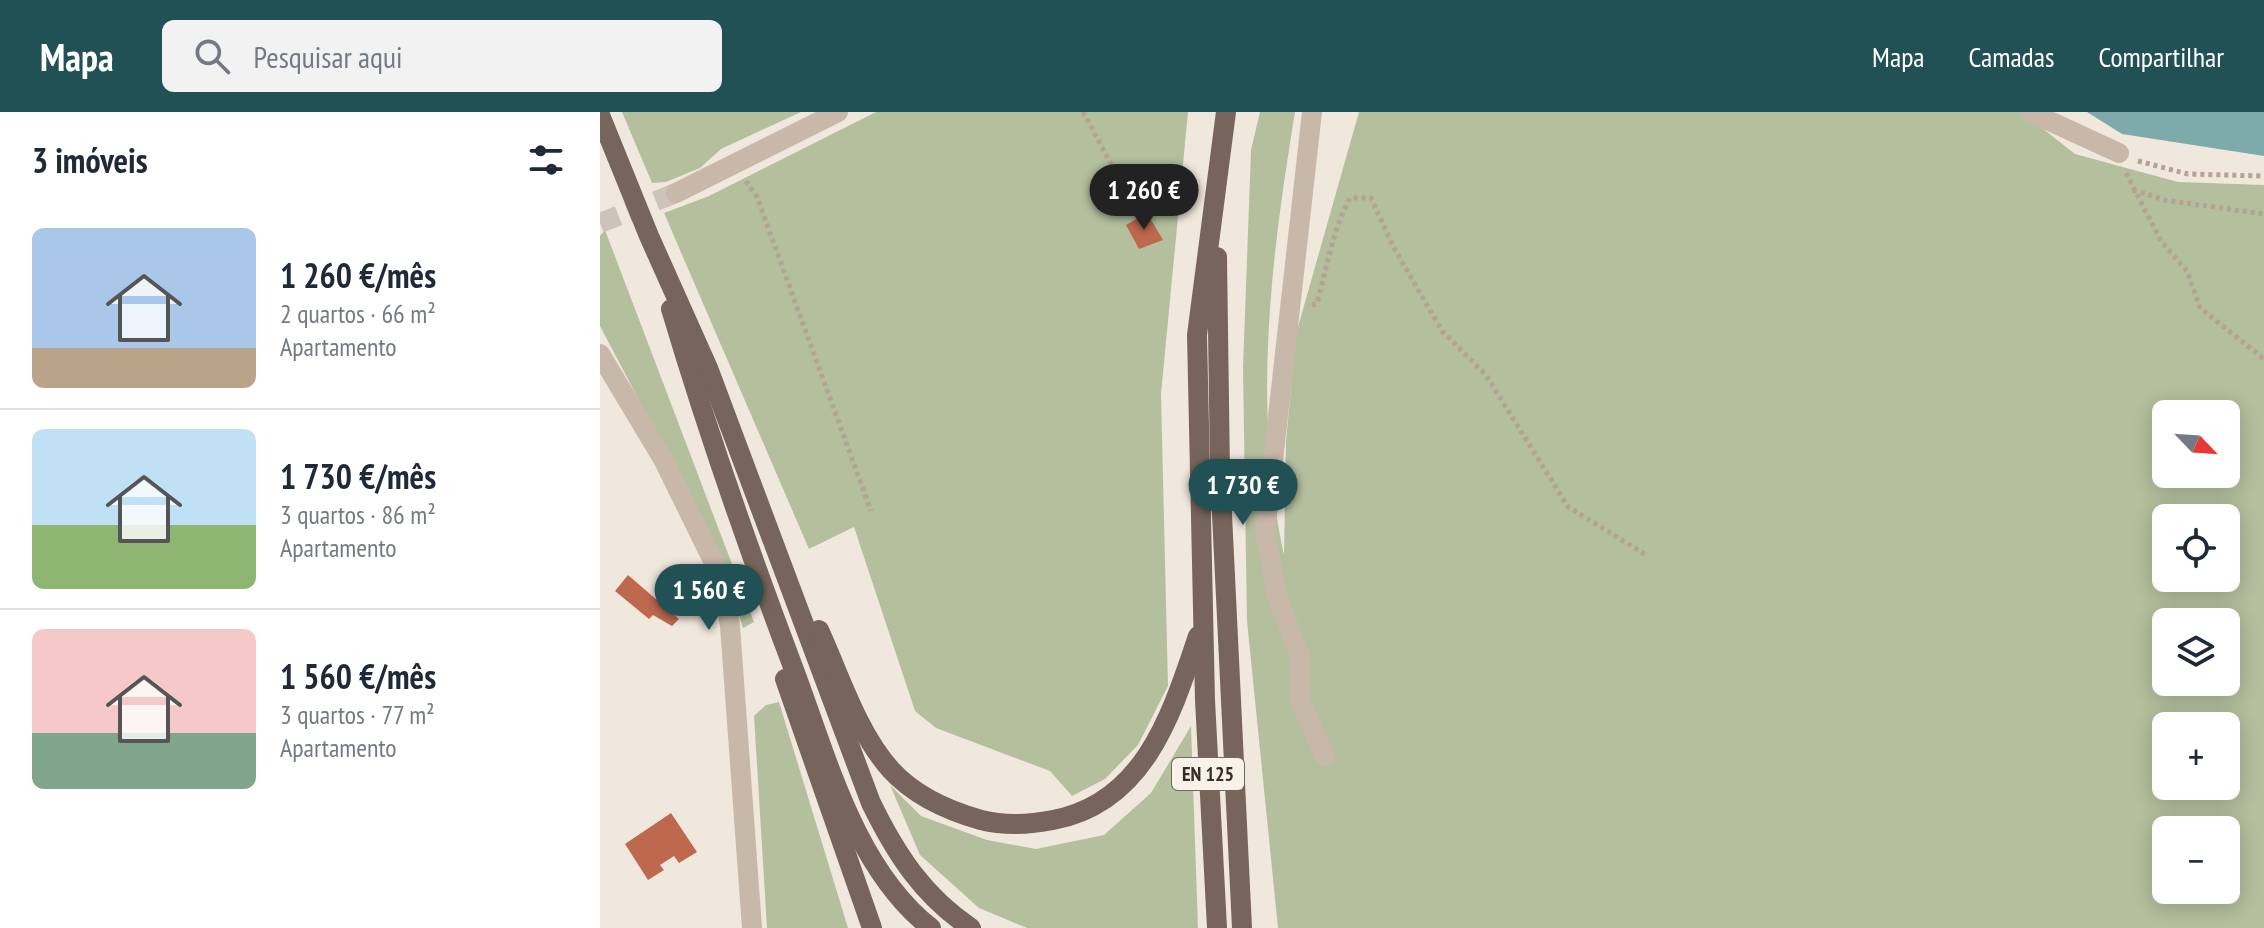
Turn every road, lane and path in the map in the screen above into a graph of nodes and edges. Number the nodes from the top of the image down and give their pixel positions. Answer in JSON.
{"nodes":[{"id":1,"x":838,"y":112,"type":"edge"},
{"id":2,"x":1083,"y":112,"type":"edge"},
{"id":3,"x":1226,"y":112,"type":"edge"},
{"id":4,"x":1312,"y":112,"type":"edge"},
{"id":5,"x":2030,"y":112,"type":"edge"},
{"id":6,"x":600,"y":115,"type":"edge"},
{"id":7,"x":2119,"y":153,"type":"junction"},
{"id":8,"x":734,"y":164,"type":"junction"},
{"id":9,"x":2264,"y":176,"type":"edge"},
{"id":10,"x":2133,"y":190,"type":"junction"},
{"id":11,"x":1216,"y":192,"type":"junction"},
{"id":12,"x":676,"y":193,"type":"tunnel mouth"},
{"id":13,"x":1134,"y":206,"type":"dead end"},
{"id":14,"x":2264,"y":214,"type":"edge"},
{"id":15,"x":649,"y":236,"type":"junction"},
{"id":16,"x":1291,"y":308,"type":"junction"},
{"id":17,"x":600,"y":354,"type":"edge"},
{"id":18,"x":2264,"y":359,"type":"edge"},
{"id":19,"x":757,"y":503,"type":"junction"},
{"id":20,"x":871,"y":511,"type":"dead end"},
{"id":21,"x":1648,"y":556,"type":"dead end"},
{"id":22,"x":764,"y":590,"type":"junction"},
{"id":23,"x":1203,"y":620,"type":"junction"},
{"id":24,"x":1230,"y":698,"type":"junction"},
{"id":25,"x":1325,"y":757,"type":"dead end"},
{"id":26,"x":752,"y":928,"type":"edge"},
{"id":27,"x":872,"y":928,"type":"edge"},
{"id":28,"x":931,"y":928,"type":"edge"},
{"id":29,"x":971,"y":928,"type":"edge"},
{"id":30,"x":1217,"y":928,"type":"edge"},
{"id":31,"x":1242,"y":928,"type":"edge"},
{"id":32,"x":1255,"y":928,"type":"edge"}],
"edges":[{"from":1,"to":8,"type":"street"},
{"from":2,"to":13,"type":"path"},
{"from":3,"to":11,"type":"main road","number":"EN 125"},
{"from":4,"to":16,"type":"street"},
{"from":5,"to":7,"type":"street"},
{"from":6,"to":15,"type":"main road"},
{"from":7,"to":9,"type":"path"},
{"from":7,"to":10,"type":"path"},
{"from":8,"to":12,"type":"street"},
{"from":8,"to":20,"type":"path"},
{"from":10,"to":14,"type":"path"},
{"from":10,"to":18,"type":"path"},
{"from":11,"to":23,"type":"main road","number":"EN 125"},
{"from":11,"to":24,"type":"main road","number":"EN 125"},
{"from":15,"to":19,"type":"main road"},
{"from":15,"to":22,"type":"main road"},
{"from":16,"to":21,"type":"path"},
{"from":16,"to":25,"type":"street"},
{"from":17,"to":26,"type":"street"},
{"from":19,"to":23,"type":"main road"},
{"from":19,"to":29,"type":"main road"},
{"from":22,"to":27,"type":"main road"},
{"from":22,"to":28,"type":"main road"},
{"from":23,"to":30,"type":"main road","number":"EN 125"},
{"from":24,"to":31,"type":"main road","number":"EN 125"},
{"from":24,"to":32,"type":"main road"}]}
